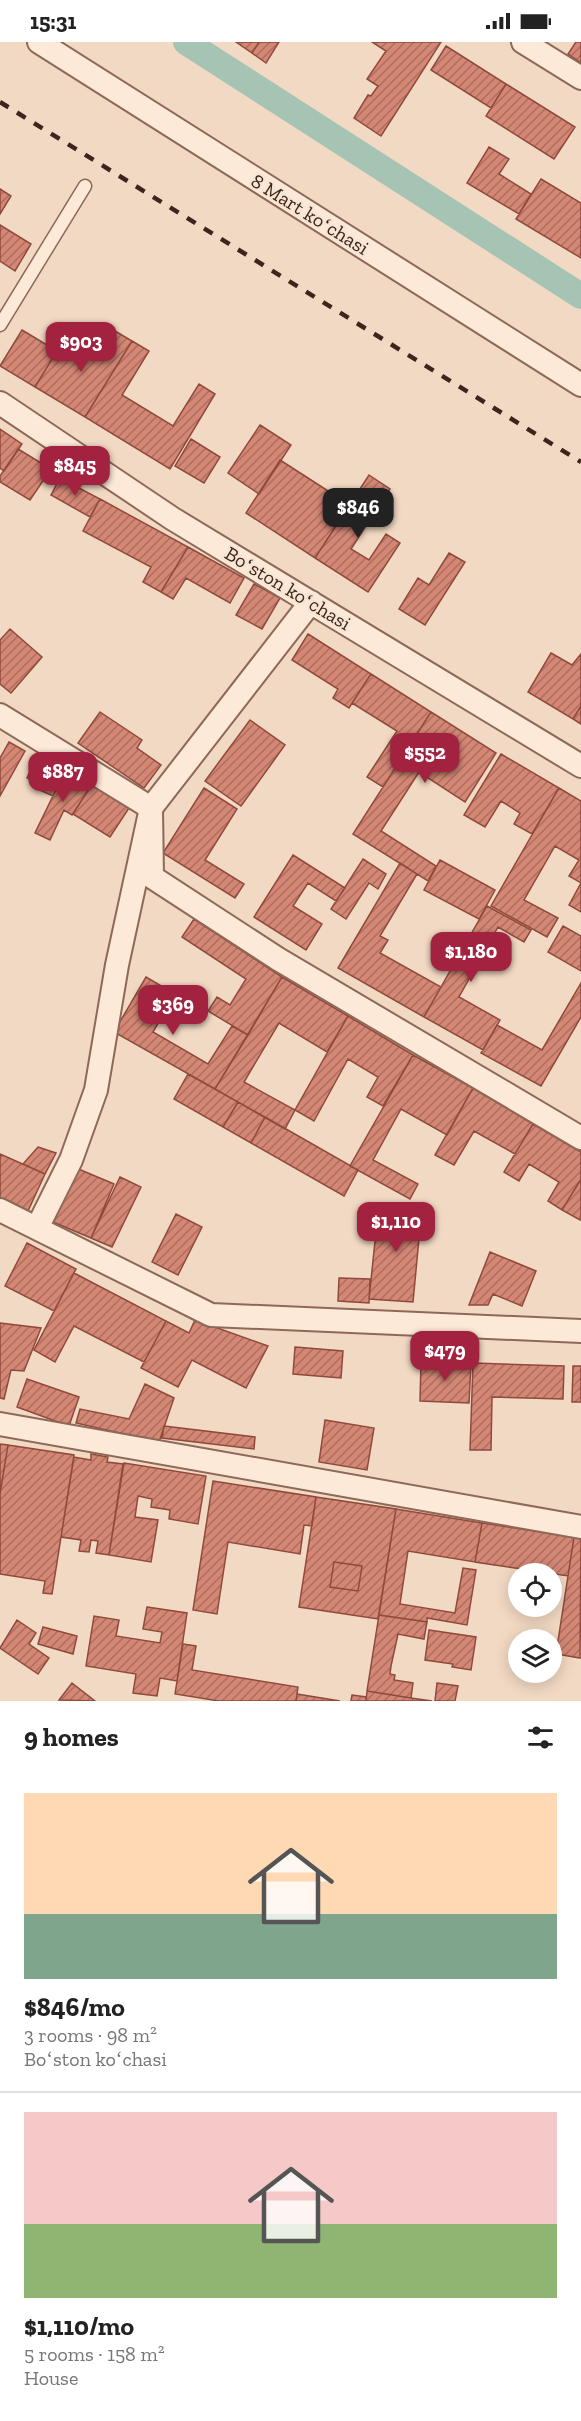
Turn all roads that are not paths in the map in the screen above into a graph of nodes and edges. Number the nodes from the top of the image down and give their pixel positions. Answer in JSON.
{"nodes":[{"id":1,"x":39,"y":42,"type":"edge"},
{"id":2,"x":523,"y":42,"type":"edge"},
{"id":3,"x":581,"y":78,"type":"edge"},
{"id":4,"x":85,"y":186,"type":"dead end"},
{"id":5,"x":0,"y":325,"type":"edge"},
{"id":6,"x":581,"y":385,"type":"edge"},
{"id":7,"x":0,"y":403,"type":"edge"},
{"id":8,"x":311,"y":602,"type":"junction"},
{"id":9,"x":0,"y":715,"type":"edge"},
{"id":10,"x":581,"y":766,"type":"edge"},
{"id":11,"x":151,"y":808,"type":"junction"},
{"id":12,"x":581,"y":1138,"type":"edge"},
{"id":13,"x":0,"y":1210,"type":"edge"},
{"id":14,"x":37,"y":1228,"type":"junction"},
{"id":15,"x":581,"y":1331,"type":"edge"},
{"id":16,"x":0,"y":1424,"type":"edge"},
{"id":17,"x":581,"y":1527,"type":"edge"}],
"edges":[{"from":1,"to":6,"type":"street","name":"8 Mart koʻchasi"},
{"from":2,"to":3,"type":"street"},
{"from":4,"to":5,"type":"lane"},
{"from":7,"to":8,"type":"street","name":"Boʻston koʻchasi"},
{"from":8,"to":10,"type":"street","name":"Boʻston koʻchasi"},
{"from":8,"to":11,"type":"street"},
{"from":9,"to":11,"type":"street"},
{"from":11,"to":12,"type":"street"},
{"from":11,"to":14,"type":"street"},
{"from":13,"to":14,"type":"street"},
{"from":14,"to":15,"type":"street"},
{"from":16,"to":17,"type":"street"}]}
